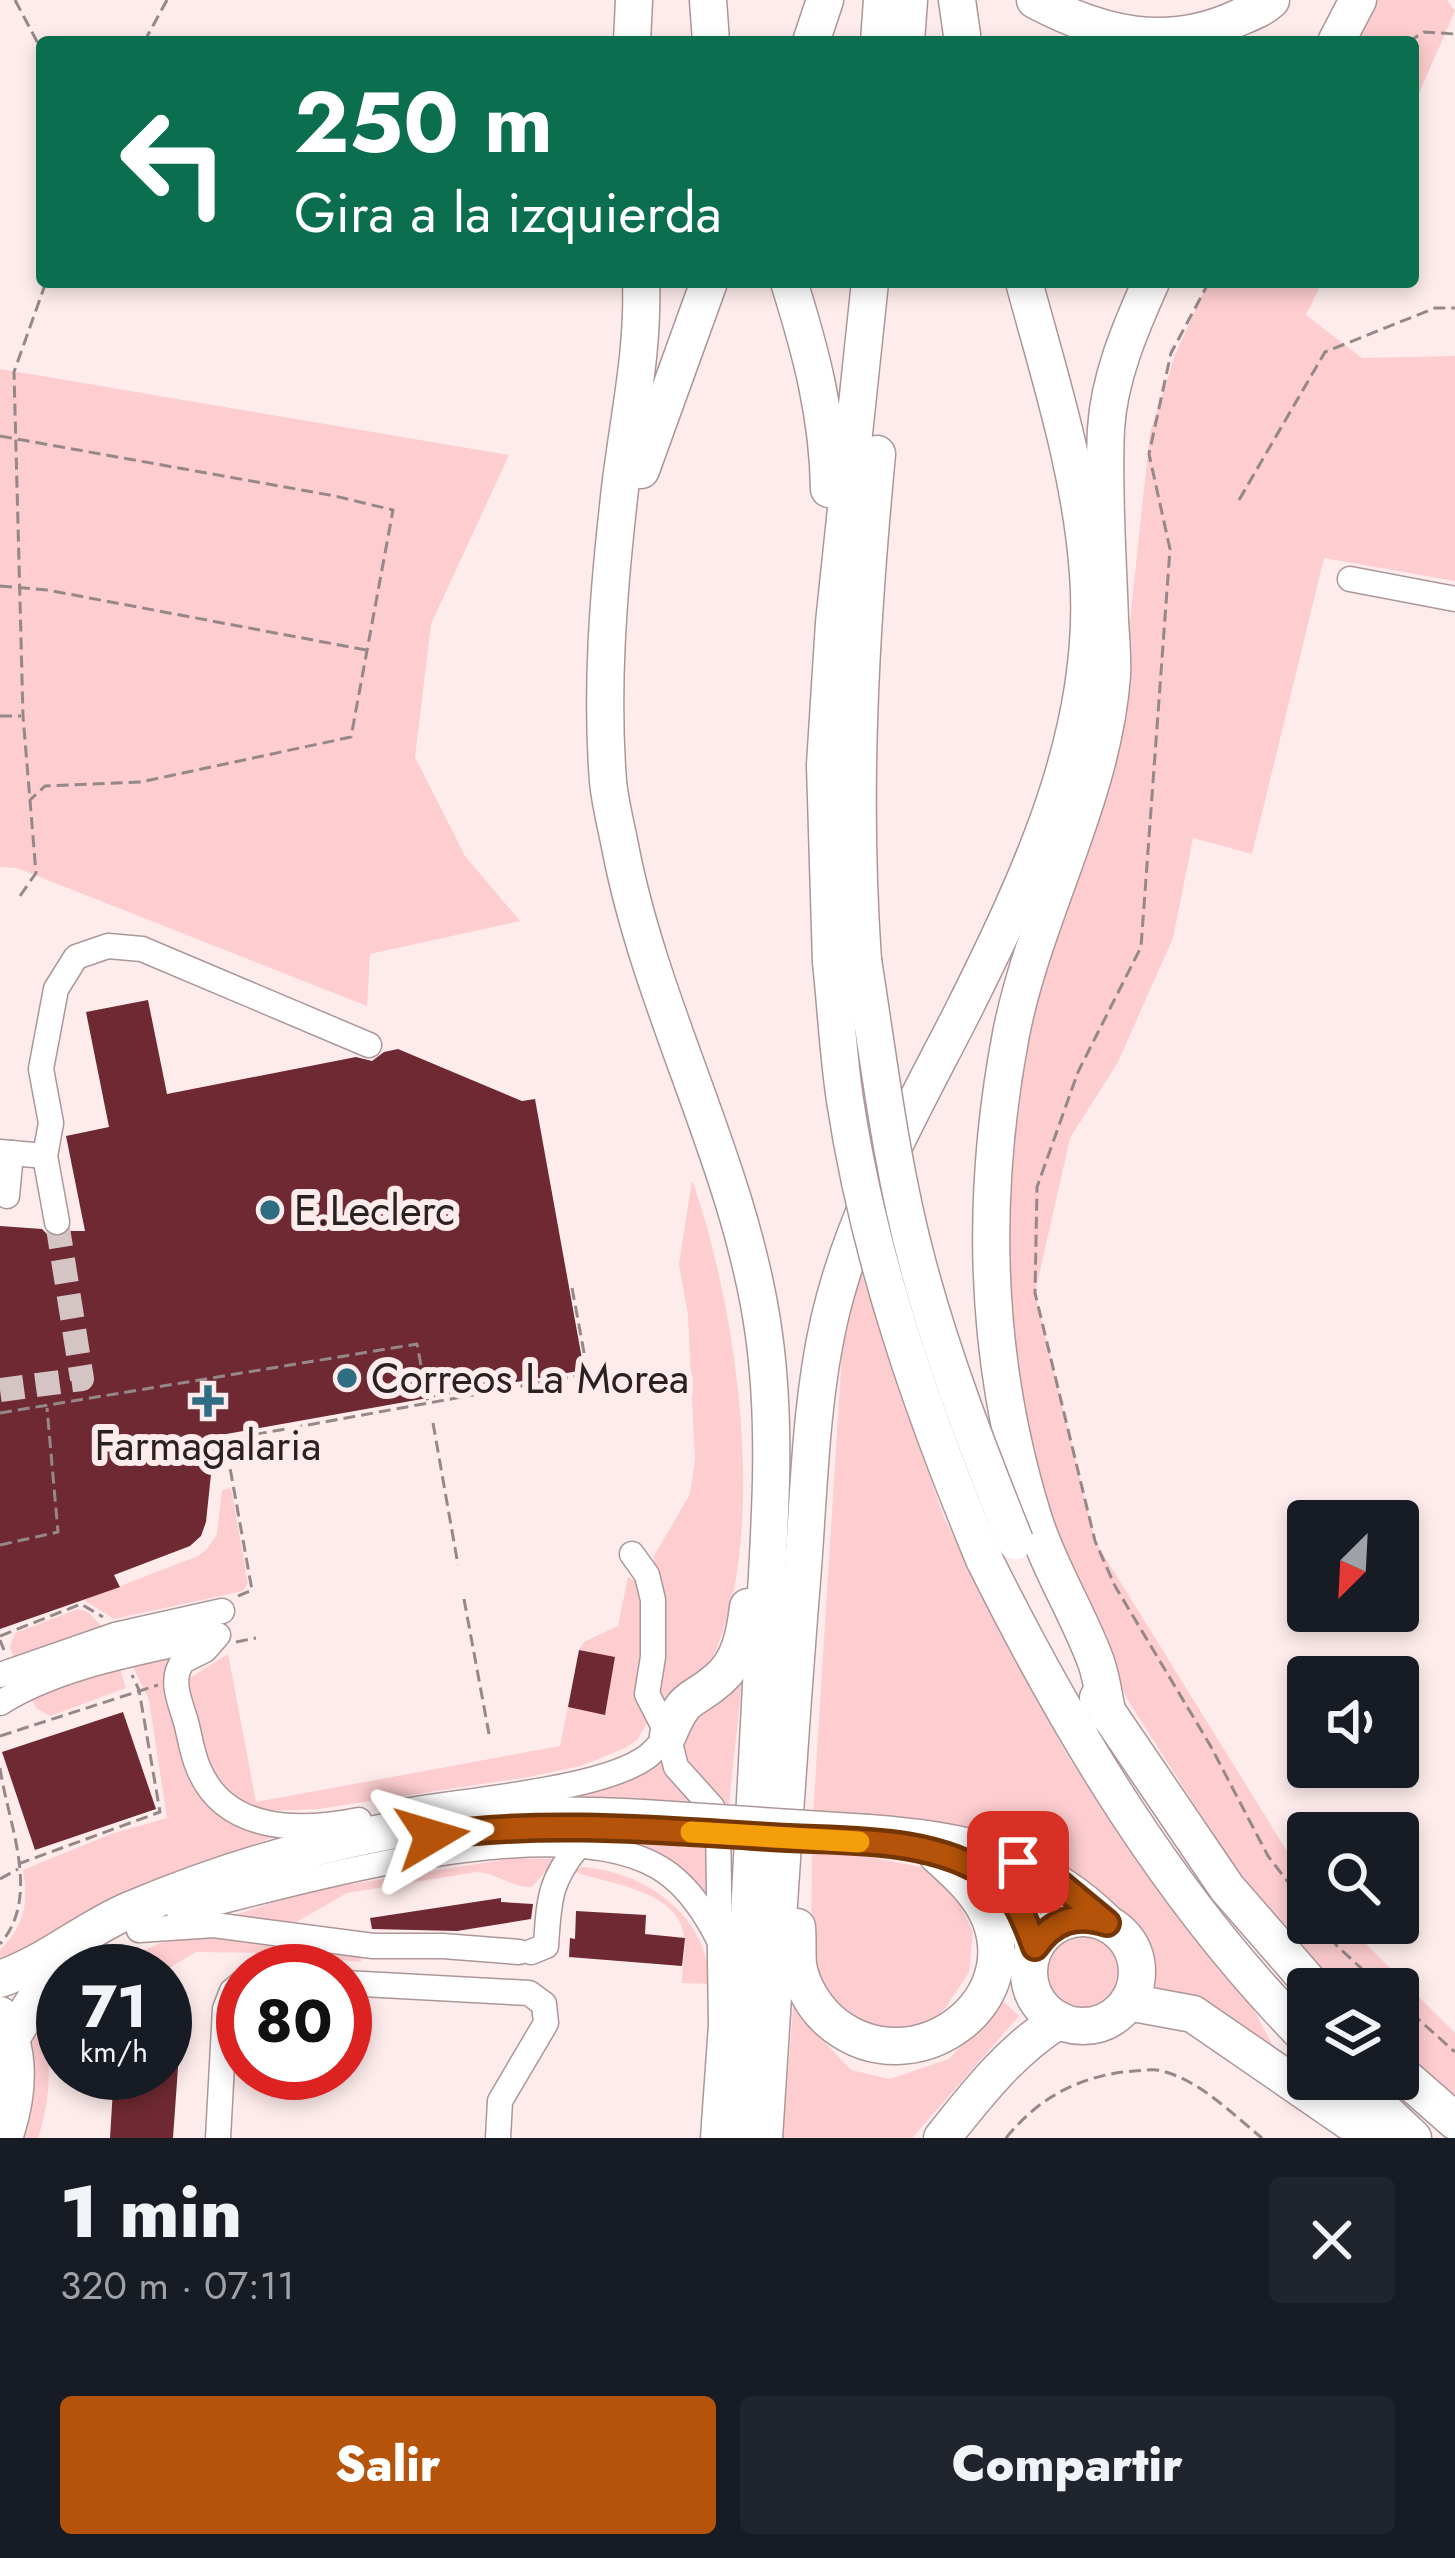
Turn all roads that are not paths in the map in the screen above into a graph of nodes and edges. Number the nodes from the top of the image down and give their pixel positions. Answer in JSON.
{"nodes":[{"id":1,"x":634,"y":0,"type":"edge"},
{"id":2,"x":708,"y":0,"type":"edge"},
{"id":3,"x":825,"y":0,"type":"edge"},
{"id":4,"x":882,"y":0,"type":"edge"},
{"id":5,"x":908,"y":0,"type":"edge"},
{"id":6,"x":957,"y":0,"type":"edge"},
{"id":7,"x":1036,"y":0,"type":"edge"},
{"id":8,"x":1271,"y":0,"type":"edge"},
{"id":9,"x":1358,"y":0,"type":"edge"},
{"id":10,"x":632,"y":36,"type":"edge"},
{"id":11,"x":711,"y":36,"type":"edge"},
{"id":12,"x":813,"y":36,"type":"edge"},
{"id":13,"x":879,"y":36,"type":"edge"},
{"id":14,"x":906,"y":36,"type":"edge"},
{"id":15,"x":962,"y":36,"type":"edge"},
{"id":16,"x":1144,"y":36,"type":"edge"},
{"id":17,"x":1179,"y":36,"type":"edge"},
{"id":18,"x":1339,"y":36,"type":"edge"},
{"id":19,"x":641,"y":288,"type":"edge"},
{"id":20,"x":707,"y":288,"type":"edge"},
{"id":21,"x":791,"y":288,"type":"edge"},
{"id":22,"x":869,"y":288,"type":"edge"},
{"id":23,"x":892,"y":288,"type":"edge"},
{"id":24,"x":1026,"y":288,"type":"edge"},
{"id":25,"x":1148,"y":288,"type":"edge"},
{"id":26,"x":614,"y":572,"type":"junction"},
{"id":27,"x":1350,"y":579,"type":"dead end"},
{"id":28,"x":1455,"y":599,"type":"edge"},
{"id":29,"x":1110,"y":619,"type":"junction"},
{"id":30,"x":834,"y":623,"type":"junction"},
{"id":31,"x":847,"y":961,"type":"junction"},
{"id":32,"x":369,"y":1045,"type":"dead end"},
{"id":33,"x":940,"y":1055,"type":"junction"},
{"id":34,"x":5,"y":1152,"type":"edge"},
{"id":35,"x":45,"y":1156,"type":"junction"},
{"id":36,"x":7,"y":1196,"type":"dead end"},
{"id":37,"x":50,"y":1206,"type":"tunnel mouth"},
{"id":38,"x":767,"y":1378,"type":"junction"},
{"id":39,"x":999,"y":1550,"type":"junction"},
{"id":40,"x":632,"y":1554,"type":"dead end"},
{"id":41,"x":224,"y":1630,"type":"junction"},
{"id":42,"x":797,"y":1641,"type":"junction"},
{"id":43,"x":0,"y":1675,"type":"edge"},
{"id":44,"x":0,"y":1703,"type":"edge"},
{"id":45,"x":1108,"y":1715,"type":"junction"},
{"id":46,"x":668,"y":1735,"type":"junction"},
{"id":47,"x":643,"y":1823,"type":"junction"},
{"id":48,"x":333,"y":1826,"type":"junction"},
{"id":49,"x":867,"y":1838,"type":"junction"},
{"id":50,"x":579,"y":1845,"type":"junction"},
{"id":51,"x":937,"y":1855,"type":"junction"},
{"id":52,"x":179,"y":1912,"type":"junction"},
{"id":53,"x":132,"y":1921,"type":"junction"},
{"id":54,"x":1107,"y":1923,"type":"junction"},
{"id":55,"x":720,"y":1942,"type":"junction"},
{"id":56,"x":103,"y":1944,"type":"edge"},
{"id":57,"x":1035,"y":1947,"type":"junction"},
{"id":58,"x":1297,"y":1968,"type":"edge"},
{"id":59,"x":0,"y":1979,"type":"edge"},
{"id":60,"x":372,"y":1984,"type":"edge"},
{"id":61,"x":36,"y":1998,"type":"edge"},
{"id":62,"x":1128,"y":2002,"type":"junction"},
{"id":63,"x":1287,"y":2015,"type":"edge"},
{"id":64,"x":1059,"y":2020,"type":"junction"},
{"id":65,"x":6,"y":2026,"type":"edge"},
{"id":66,"x":1419,"y":2089,"type":"edge"},
{"id":67,"x":220,"y":2100,"type":"edge"},
{"id":68,"x":1372,"y":2100,"type":"edge"},
{"id":69,"x":1455,"y":2121,"type":"edge"},
{"id":70,"x":4,"y":2138,"type":"edge"},
{"id":71,"x":218,"y":2138,"type":"edge"},
{"id":72,"x":498,"y":2138,"type":"edge"},
{"id":73,"x":713,"y":2138,"type":"edge"},
{"id":74,"x":736,"y":2138,"type":"edge"},
{"id":75,"x":764,"y":2138,"type":"edge"},
{"id":76,"x":942,"y":2138,"type":"edge"},
{"id":77,"x":1373,"y":2138,"type":"edge"},
{"id":78,"x":1413,"y":2138,"type":"edge"}],
"edges":[{"from":1,"to":10,"type":"highway"},
{"from":2,"to":11,"type":"highway"},
{"from":3,"to":12,"type":"highway"},
{"from":4,"to":13,"type":"highway"},
{"from":5,"to":14,"type":"highway"},
{"from":6,"to":15,"type":"highway"},
{"from":7,"to":16,"type":"highway"},
{"from":8,"to":17,"type":"highway"},
{"from":9,"to":18,"type":"highway"},
{"from":19,"to":26,"type":"highway"},
{"from":20,"to":26,"type":"highway"},
{"from":21,"to":30,"type":"highway"},
{"from":22,"to":30,"type":"highway"},
{"from":23,"to":31,"type":"highway"},
{"from":24,"to":33,"type":"highway"},
{"from":25,"to":29,"type":"highway"},
{"from":26,"to":38,"type":"highway"},
{"from":27,"to":28,"type":"street"},
{"from":29,"to":33,"type":"highway"},
{"from":29,"to":45,"type":"highway"},
{"from":30,"to":31,"type":"highway"},
{"from":31,"to":39,"type":"highway","bridge":true},
{"from":32,"to":35,"type":"street"},
{"from":33,"to":42,"type":"highway"},
{"from":34,"to":35,"type":"street"},
{"from":34,"to":36,"type":"street"},
{"from":35,"to":37,"type":"street"},
{"from":38,"to":46,"type":"highway"},
{"from":38,"to":74,"type":"highway"},
{"from":39,"to":45,"type":"highway"},
{"from":39,"to":63,"type":"highway"},
{"from":40,"to":46,"type":"street"},
{"from":41,"to":43,"type":"street"},
{"from":41,"to":44,"type":"street"},
{"from":41,"to":48,"type":"street"},
{"from":42,"to":51,"type":"highway"},
{"from":42,"to":75,"type":"highway"},
{"from":45,"to":58,"type":"highway"},
{"from":46,"to":48,"type":"street"},
{"from":46,"to":55,"type":"street"},
{"from":47,"to":49,"type":"highway","bridge":true},
{"from":47,"to":52,"type":"highway"},
{"from":47,"to":53,"type":"highway"},
{"from":48,"to":53,"type":"highway"},
{"from":49,"to":51,"type":"highway"},
{"from":49,"to":54,"type":"highway"},
{"from":50,"to":52,"type":"street"},
{"from":50,"to":53,"type":"street"},
{"from":50,"to":55,"type":"street"},
{"from":51,"to":57,"type":"highway"},
{"from":52,"to":53,"type":"highway"},
{"from":53,"to":56,"type":"highway"},
{"from":53,"to":59,"type":"highway"},
{"from":54,"to":57,"type":"highway"},
{"from":54,"to":62,"type":"highway"},
{"from":55,"to":73,"type":"street"},
{"from":57,"to":64,"type":"highway"},
{"from":60,"to":72,"type":"street"},
{"from":61,"to":65,"type":"highway"},
{"from":62,"to":64,"type":"highway"},
{"from":62,"to":77,"type":"highway"},
{"from":64,"to":76,"type":"highway"},
{"from":65,"to":70,"type":"highway"},
{"from":66,"to":69,"type":"highway"},
{"from":67,"to":71,"type":"street"},
{"from":68,"to":78,"type":"highway"}]}
